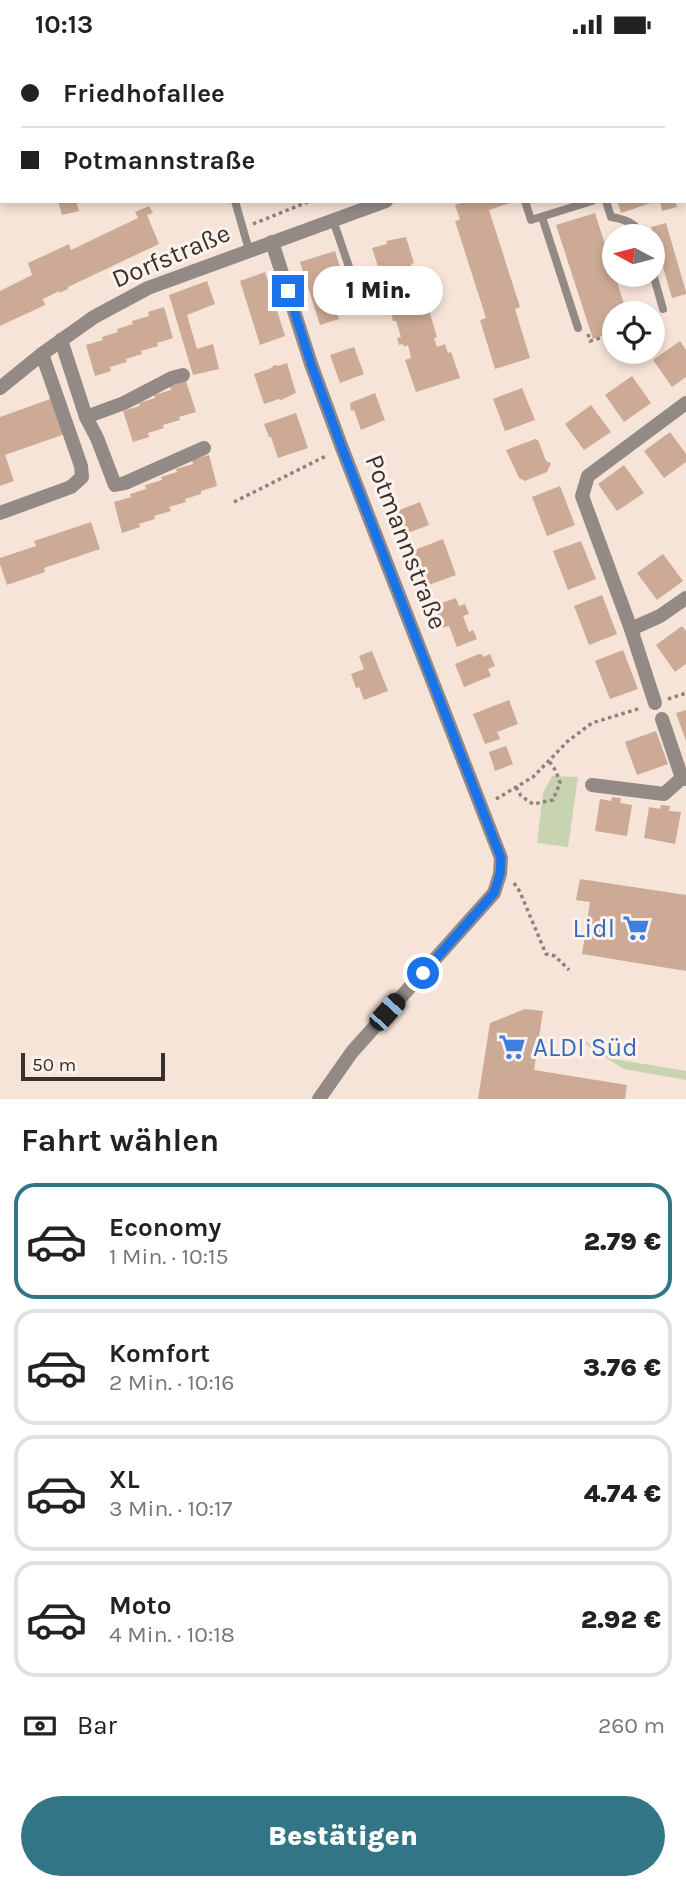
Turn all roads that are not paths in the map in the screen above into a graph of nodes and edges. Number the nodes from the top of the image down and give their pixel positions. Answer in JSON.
{"nodes":[{"id":1,"x":236,"y":203,"type":"edge"},
{"id":2,"x":526,"y":203,"type":"edge"},
{"id":3,"x":586,"y":203,"type":"edge"},
{"id":4,"x":607,"y":203,"type":"edge"},
{"id":5,"x":362,"y":205,"type":"edge"},
{"id":6,"x":542,"y":217,"type":"junction"},
{"id":7,"x":333,"y":220,"type":"junction"},
{"id":8,"x":632,"y":224,"type":"edge"},
{"id":9,"x":272,"y":242,"type":"junction"},
{"id":10,"x":249,"y":250,"type":"junction"},
{"id":11,"x":360,"y":302,"type":"dead end"},
{"id":12,"x":578,"y":328,"type":"road end"},
{"id":13,"x":61,"y":340,"type":"junction"},
{"id":14,"x":42,"y":354,"type":"junction"},
{"id":15,"x":183,"y":375,"type":"dead end"},
{"id":16,"x":0,"y":388,"type":"edge"},
{"id":17,"x":686,"y":403,"type":"edge"},
{"id":18,"x":86,"y":417,"type":"junction"},
{"id":19,"x":204,"y":448,"type":"dead end"},
{"id":20,"x":0,"y":513,"type":"edge"},
{"id":21,"x":686,"y":598,"type":"edge"},
{"id":22,"x":631,"y":629,"type":"junction"},
{"id":23,"x":655,"y":703,"type":"road end"},
{"id":24,"x":662,"y":719,"type":"dead end"},
{"id":25,"x":684,"y":779,"type":"edge"},
{"id":26,"x":592,"y":785,"type":"dead end"},
{"id":27,"x":319,"y":1099,"type":"edge"}],
"edges":[{"from":1,"to":10,"type":"lane"},
{"from":2,"to":6,"type":"lane"},
{"from":3,"to":6,"type":"lane"},
{"from":4,"to":8,"type":"lane"},
{"from":5,"to":7,"type":"street","name":"Dorfstraße"},
{"from":6,"to":12,"type":"lane"},
{"from":7,"to":9,"type":"street","name":"Dorfstraße"},
{"from":7,"to":11,"type":"lane"},
{"from":9,"to":10,"type":"street","name":"Dorfstraße"},
{"from":9,"to":27,"type":"street","name":"Potmannstraße"},
{"from":10,"to":13,"type":"street","name":"Dorfstraße"},
{"from":13,"to":14,"type":"street","name":"Dorfstraße"},
{"from":13,"to":18,"type":"street"},
{"from":14,"to":16,"type":"street","name":"Dorfstraße"},
{"from":14,"to":20,"type":"street"},
{"from":15,"to":18,"type":"street"},
{"from":17,"to":22,"type":"street"},
{"from":18,"to":19,"type":"street"},
{"from":21,"to":22,"type":"street"},
{"from":22,"to":23,"type":"street"},
{"from":24,"to":25,"type":"street"},
{"from":25,"to":26,"type":"street"}]}
